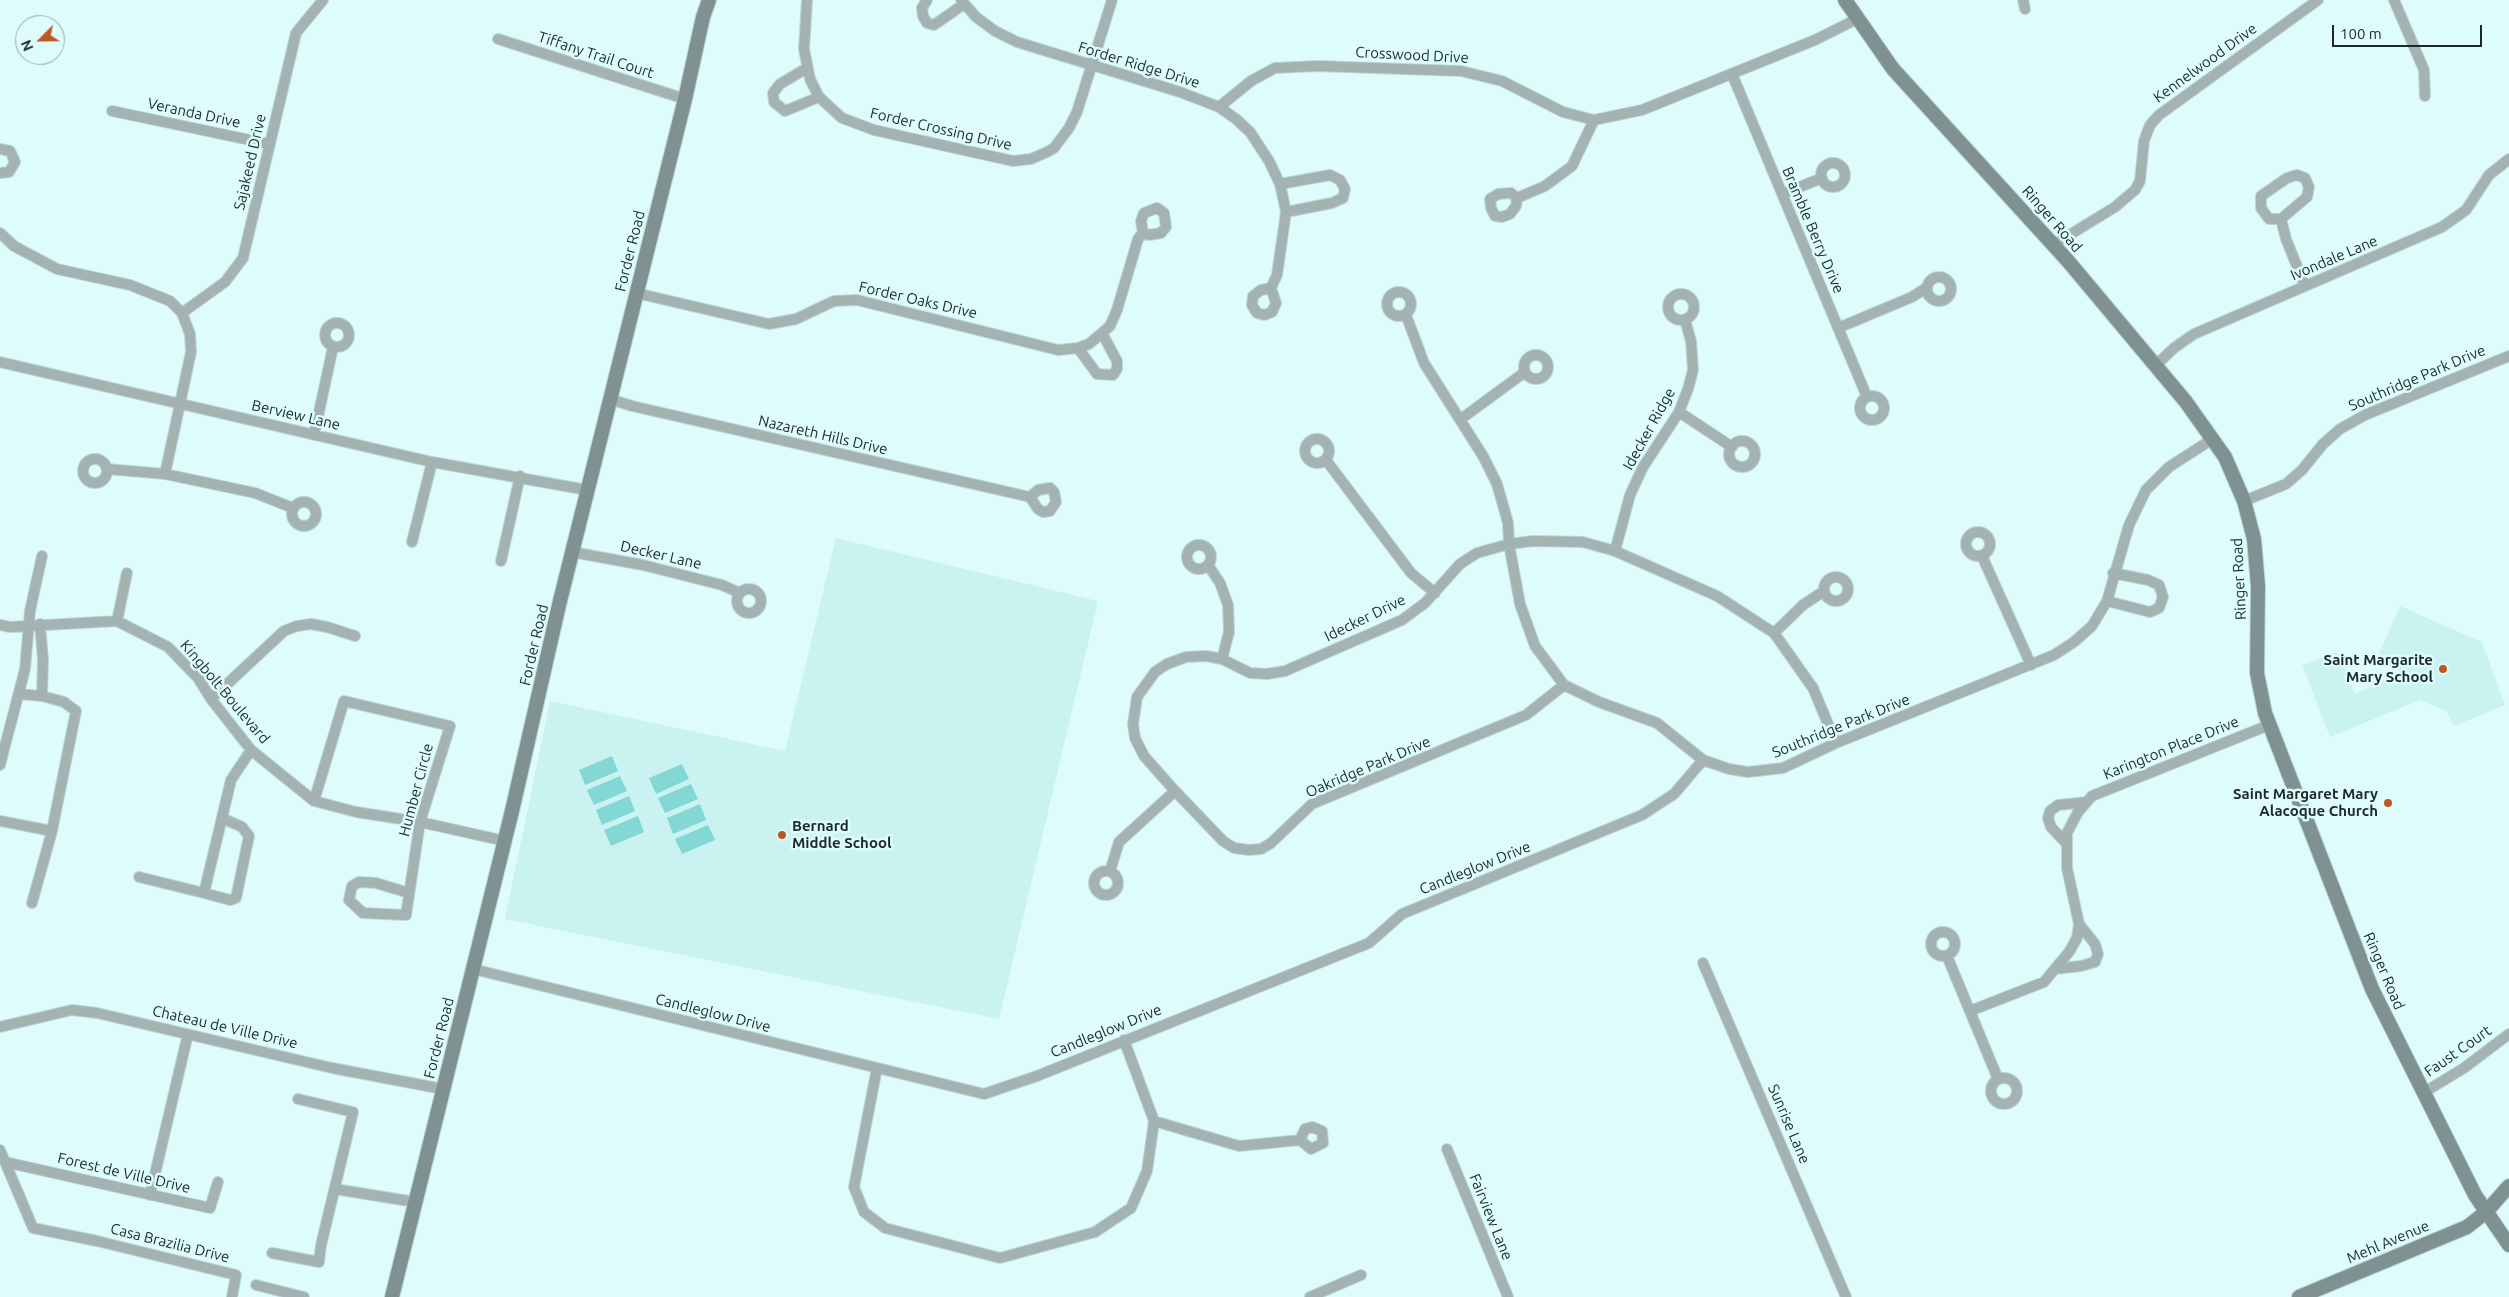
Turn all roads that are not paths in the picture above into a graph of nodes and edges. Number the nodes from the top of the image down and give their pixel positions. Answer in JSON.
{"nodes":[{"id":1,"x":321,"y":0,"type":"edge"},
{"id":2,"x":709,"y":0,"type":"edge"},
{"id":3,"x":807,"y":0,"type":"edge"},
{"id":4,"x":927,"y":0,"type":"edge"},
{"id":5,"x":1112,"y":0,"type":"edge"},
{"id":6,"x":1845,"y":0,"type":"edge"},
{"id":7,"x":2318,"y":0,"type":"edge"},
{"id":8,"x":2394,"y":0,"type":"edge"},
{"id":9,"x":963,"y":2,"type":"edge"},
{"id":10,"x":1857,"y":19,"type":"junction"},
{"id":11,"x":498,"y":39,"type":"dead end"},
{"id":12,"x":1090,"y":65,"type":"junction"},
{"id":13,"x":807,"y":68,"type":"junction"},
{"id":14,"x":1732,"y":74,"type":"junction"},
{"id":15,"x":2425,"y":96,"type":"dead end"},
{"id":16,"x":819,"y":97,"type":"junction"},
{"id":17,"x":685,"y":99,"type":"junction"},
{"id":18,"x":1219,"y":107,"type":"junction"},
{"id":19,"x":112,"y":111,"type":"dead end"},
{"id":20,"x":1594,"y":120,"type":"junction"},
{"id":21,"x":269,"y":144,"type":"junction"},
{"id":22,"x":0,"y":149,"type":"edge"},
{"id":23,"x":2509,"y":159,"type":"edge"},
{"id":24,"x":0,"y":173,"type":"edge"},
{"id":25,"x":1822,"y":178,"type":"dead end"},
{"id":26,"x":1280,"y":184,"type":"junction"},
{"id":27,"x":1782,"y":194,"type":"junction"},
{"id":28,"x":1516,"y":198,"type":"dead end"},
{"id":29,"x":1286,"y":212,"type":"junction"},
{"id":30,"x":2281,"y":219,"type":"junction"},
{"id":31,"x":0,"y":233,"type":"edge"},
{"id":32,"x":1142,"y":233,"type":"dead end"},
{"id":33,"x":2053,"y":245,"type":"junction"},
{"id":34,"x":2305,"y":286,"type":"junction"},
{"id":35,"x":1270,"y":288,"type":"dead end"},
{"id":36,"x":1926,"y":288,"type":"dead end"},
{"id":37,"x":636,"y":293,"type":"junction"},
{"id":38,"x":182,"y":313,"type":"junction"},
{"id":39,"x":1406,"y":315,"type":"dead end"},
{"id":40,"x":1685,"y":320,"type":"dead end"},
{"id":41,"x":1838,"y":328,"type":"junction"},
{"id":42,"x":1102,"y":333,"type":"junction"},
{"id":43,"x":333,"y":347,"type":"dead end"},
{"id":44,"x":1078,"y":348,"type":"junction"},
{"id":45,"x":2509,"y":356,"type":"edge"},
{"id":46,"x":0,"y":362,"type":"edge"},
{"id":47,"x":2156,"y":366,"type":"junction"},
{"id":48,"x":1525,"y":372,"type":"dead end"},
{"id":49,"x":1867,"y":397,"type":"dead end"},
{"id":50,"x":610,"y":399,"type":"junction"},
{"id":51,"x":180,"y":404,"type":"junction"},
{"id":52,"x":1679,"y":412,"type":"junction"},
{"id":53,"x":1461,"y":419,"type":"junction"},
{"id":54,"x":314,"y":435,"type":"junction"},
{"id":55,"x":2214,"y":438,"type":"junction"},
{"id":56,"x":1732,"y":447,"type":"dead end"},
{"id":57,"x":1326,"y":460,"type":"dead end"},
{"id":58,"x":432,"y":462,"type":"junction"},
{"id":59,"x":107,"y":469,"type":"dead end"},
{"id":60,"x":165,"y":474,"type":"junction"},
{"id":61,"x":520,"y":476,"type":"junction"},
{"id":62,"x":587,"y":490,"type":"junction"},
{"id":63,"x":1030,"y":497,"type":"dead end"},
{"id":64,"x":2244,"y":501,"type":"junction"},
{"id":65,"x":293,"y":508,"type":"dead end"},
{"id":66,"x":412,"y":542,"type":"dead end"},
{"id":67,"x":1509,"y":544,"type":"junction"},
{"id":68,"x":1615,"y":551,"type":"junction"},
{"id":69,"x":572,"y":552,"type":"junction"},
{"id":70,"x":42,"y":556,"type":"dead end"},
{"id":71,"x":1982,"y":556,"type":"dead end"},
{"id":72,"x":501,"y":561,"type":"dead end"},
{"id":73,"x":1208,"y":565,"type":"dead end"},
{"id":74,"x":127,"y":573,"type":"dead end"},
{"id":75,"x":2113,"y":573,"type":"junction"},
{"id":76,"x":1824,"y":591,"type":"dead end"},
{"id":77,"x":740,"y":593,"type":"dead end"},
{"id":78,"x":1434,"y":593,"type":"junction"},
{"id":79,"x":2107,"y":601,"type":"junction"},
{"id":80,"x":117,"y":620,"type":"junction"},
{"id":81,"x":40,"y":624,"type":"junction"},
{"id":82,"x":0,"y":625,"type":"edge"},
{"id":83,"x":29,"y":625,"type":"junction"},
{"id":84,"x":1774,"y":633,"type":"junction"},
{"id":85,"x":355,"y":636,"type":"dead end"},
{"id":86,"x":1222,"y":659,"type":"junction"},
{"id":87,"x":2031,"y":665,"type":"junction"},
{"id":88,"x":1564,"y":685,"type":"junction"},
{"id":89,"x":19,"y":694,"type":"junction"},
{"id":90,"x":42,"y":696,"type":"junction"},
{"id":91,"x":211,"y":699,"type":"junction"},
{"id":92,"x":2269,"y":725,"type":"junction"},
{"id":93,"x":1836,"y":743,"type":"junction"},
{"id":94,"x":251,"y":750,"type":"junction"},
{"id":95,"x":1703,"y":760,"type":"junction"},
{"id":96,"x":0,"y":765,"type":"edge"},
{"id":97,"x":1175,"y":791,"type":"junction"},
{"id":98,"x":314,"y":800,"type":"junction"},
{"id":99,"x":2087,"y":802,"type":"junction"},
{"id":100,"x":222,"y":818,"type":"junction"},
{"id":101,"x":0,"y":821,"type":"edge"},
{"id":102,"x":420,"y":822,"type":"junction"},
{"id":103,"x":52,"y":830,"type":"junction"},
{"id":104,"x":505,"y":841,"type":"junction"},
{"id":105,"x":2066,"y":844,"type":"junction"},
{"id":106,"x":1110,"y":871,"type":"dead end"},
{"id":107,"x":139,"y":877,"type":"dead end"},
{"id":108,"x":409,"y":892,"type":"junction"},
{"id":109,"x":204,"y":893,"type":"junction"},
{"id":110,"x":32,"y":903,"type":"dead end"},
{"id":111,"x":2079,"y":924,"type":"junction"},
{"id":112,"x":1947,"y":956,"type":"dead end"},
{"id":113,"x":1703,"y":963,"type":"dead end"},
{"id":114,"x":473,"y":969,"type":"junction"},
{"id":115,"x":2055,"y":969,"type":"junction"},
{"id":116,"x":1970,"y":1011,"type":"junction"},
{"id":117,"x":0,"y":1027,"type":"edge"},
{"id":118,"x":188,"y":1034,"type":"junction"},
{"id":119,"x":2509,"y":1034,"type":"edge"},
{"id":120,"x":1124,"y":1040,"type":"junction"},
{"id":121,"x":877,"y":1068,"type":"junction"},
{"id":122,"x":1998,"y":1079,"type":"dead end"},
{"id":123,"x":443,"y":1089,"type":"junction"},
{"id":124,"x":2423,"y":1093,"type":"junction"},
{"id":125,"x":298,"y":1099,"type":"dead end"},
{"id":126,"x":1154,"y":1121,"type":"junction"},
{"id":127,"x":1300,"y":1140,"type":"dead end"},
{"id":128,"x":1447,"y":1149,"type":"dead end"},
{"id":129,"x":0,"y":1150,"type":"edge"},
{"id":130,"x":5,"y":1162,"type":"junction"},
{"id":131,"x":218,"y":1182,"type":"dead end"},
{"id":132,"x":2509,"y":1186,"type":"edge"},
{"id":133,"x":335,"y":1189,"type":"junction"},
{"id":134,"x":150,"y":1195,"type":"junction"},
{"id":135,"x":415,"y":1202,"type":"junction"},
{"id":136,"x":2486,"y":1212,"type":"junction"},
{"id":137,"x":2509,"y":1245,"type":"edge"},
{"id":138,"x":272,"y":1253,"type":"dead end"},
{"id":139,"x":1361,"y":1275,"type":"dead end"},
{"id":140,"x":256,"y":1285,"type":"dead end"},
{"id":141,"x":232,"y":1297,"type":"edge"},
{"id":142,"x":304,"y":1297,"type":"edge"},
{"id":143,"x":392,"y":1297,"type":"edge"},
{"id":144,"x":1310,"y":1297,"type":"edge"},
{"id":145,"x":1508,"y":1297,"type":"edge"},
{"id":146,"x":1846,"y":1297,"type":"edge"},
{"id":147,"x":2299,"y":1297,"type":"edge"}],
"edges":[{"from":1,"to":21,"type":"street","name":"Sajakeed Drive"},
{"from":2,"to":17,"type":"street","name":"Forder Road"},
{"from":3,"to":13,"type":"street","name":"Forder Crossing Drive"},
{"from":4,"to":9,"type":"street","name":"Forder Ridge Drive"},
{"from":5,"to":12,"type":"street","name":"Forder Crossing Drive"},
{"from":6,"to":10,"type":"street","name":"Ringer Road"},
{"from":7,"to":33,"type":"street","name":"Kennelwood Drive"},
{"from":8,"to":15,"type":"street"},
{"from":9,"to":12,"type":"street","name":"Forder Ridge Drive"},
{"from":10,"to":14,"type":"street","name":"Crosswood Drive"},
{"from":10,"to":33,"type":"street","name":"Ringer Road"},
{"from":11,"to":17,"type":"street","name":"Tiffany Trail Court"},
{"from":12,"to":16,"type":"street","name":"Forder Crossing Drive"},
{"from":12,"to":18,"type":"street","name":"Forder Ridge Drive"},
{"from":13,"to":16,"type":"street","name":"Forder Crossing Drive"},
{"from":13,"to":16,"type":"street"},
{"from":14,"to":20,"type":"street","name":"Crosswood Drive"},
{"from":14,"to":27,"type":"street","name":"Bramble Berry Drive"},
{"from":17,"to":37,"type":"street","name":"Forder Road"},
{"from":18,"to":20,"type":"street","name":"Crosswood Drive"},
{"from":18,"to":26,"type":"street","name":"Forder Ridge Drive"},
{"from":19,"to":21,"type":"street","name":"Veranda Drive"},
{"from":20,"to":28,"type":"street"},
{"from":21,"to":38,"type":"street","name":"Sajakeed Drive"},
{"from":22,"to":24,"type":"street"},
{"from":23,"to":34,"type":"street","name":"Ivondale Lane"},
{"from":25,"to":27,"type":"street"},
{"from":26,"to":29,"type":"street","name":"Forder Ridge Drive"},
{"from":26,"to":29,"type":"street"},
{"from":27,"to":41,"type":"street","name":"Bramble Berry Drive"},
{"from":29,"to":35,"type":"street","name":"Forder Ridge Drive"},
{"from":30,"to":30,"type":"street"},
{"from":30,"to":34,"type":"street"},
{"from":31,"to":38,"type":"street"},
{"from":32,"to":42,"type":"street","name":"Forder Oaks Drive"},
{"from":33,"to":47,"type":"street","name":"Ringer Road"},
{"from":34,"to":47,"type":"street","name":"Ivondale Lane"},
{"from":36,"to":41,"type":"street"},
{"from":37,"to":44,"type":"street","name":"Forder Oaks Drive"},
{"from":37,"to":50,"type":"street","name":"Forder Road"},
{"from":38,"to":51,"type":"street"},
{"from":39,"to":53,"type":"street","name":"Southridge Park Drive"},
{"from":40,"to":52,"type":"street","name":"Idecker Ridge"},
{"from":41,"to":49,"type":"street","name":"Bramble Berry Drive"},
{"from":42,"to":44,"type":"street","name":"Forder Oaks Drive"},
{"from":42,"to":44,"type":"street"},
{"from":43,"to":54,"type":"street"},
{"from":45,"to":64,"type":"street","name":"Southridge Park Drive"},
{"from":46,"to":51,"type":"street","name":"Berview Lane"},
{"from":47,"to":55,"type":"street","name":"Ringer Road"},
{"from":48,"to":53,"type":"street"},
{"from":50,"to":62,"type":"street","name":"Forder Road"},
{"from":50,"to":63,"type":"street","name":"Nazareth Hills Drive"},
{"from":51,"to":54,"type":"street","name":"Berview Lane"},
{"from":51,"to":60,"type":"street"},
{"from":52,"to":56,"type":"street"},
{"from":52,"to":68,"type":"street","name":"Idecker Ridge"},
{"from":53,"to":67,"type":"street","name":"Southridge Park Drive"},
{"from":54,"to":58,"type":"street","name":"Berview Lane"},
{"from":55,"to":64,"type":"street","name":"Ringer Road"},
{"from":55,"to":75,"type":"street","name":"Southridge Park Drive"},
{"from":57,"to":78,"type":"street"},
{"from":58,"to":61,"type":"street","name":"Berview Lane"},
{"from":58,"to":66,"type":"street"},
{"from":59,"to":60,"type":"street"},
{"from":60,"to":65,"type":"street"},
{"from":61,"to":62,"type":"street","name":"Berview Lane"},
{"from":61,"to":72,"type":"street"},
{"from":62,"to":69,"type":"street","name":"Forder Road"},
{"from":64,"to":92,"type":"street","name":"Ringer Road"},
{"from":67,"to":68,"type":"street","name":"Idecker Drive"},
{"from":67,"to":78,"type":"street","name":"Idecker Drive"},
{"from":67,"to":88,"type":"street","name":"Southridge Park Drive"},
{"from":68,"to":84,"type":"street","name":"Idecker Drive"},
{"from":69,"to":77,"type":"street","name":"Decker Lane"},
{"from":69,"to":104,"type":"street","name":"Forder Road"},
{"from":70,"to":83,"type":"street"},
{"from":71,"to":87,"type":"street"},
{"from":73,"to":86,"type":"street"},
{"from":74,"to":80,"type":"street"},
{"from":75,"to":79,"type":"street","name":"Southridge Park Drive"},
{"from":75,"to":79,"type":"street"},
{"from":76,"to":84,"type":"street"},
{"from":78,"to":86,"type":"street","name":"Idecker Drive"},
{"from":79,"to":87,"type":"street","name":"Southridge Park Drive"},
{"from":80,"to":81,"type":"street"},
{"from":80,"to":91,"type":"street","name":"Kingbolt Boulevard"},
{"from":81,"to":83,"type":"street"},
{"from":81,"to":90,"type":"street"},
{"from":82,"to":83,"type":"street"},
{"from":83,"to":89,"type":"street"},
{"from":84,"to":93,"type":"street","name":"Idecker Drive"},
{"from":85,"to":91,"type":"street"},
{"from":86,"to":97,"type":"street","name":"Idecker Drive"},
{"from":87,"to":93,"type":"street","name":"Southridge Park Drive"},
{"from":88,"to":95,"type":"street","name":"Southridge Park Drive"},
{"from":88,"to":97,"type":"street","name":"Oakridge Park Drive"},
{"from":89,"to":90,"type":"street"},
{"from":89,"to":96,"type":"street"},
{"from":90,"to":103,"type":"street"},
{"from":91,"to":94,"type":"street","name":"Kingbolt Boulevard"},
{"from":92,"to":99,"type":"street","name":"Karington Place Drive"},
{"from":92,"to":124,"type":"street","name":"Ringer Road"},
{"from":93,"to":95,"type":"street","name":"Southridge Park Drive"},
{"from":94,"to":98,"type":"street","name":"Kingbolt Boulevard"},
{"from":94,"to":100,"type":"street"},
{"from":95,"to":120,"type":"street","name":"Candleglow Drive"},
{"from":97,"to":106,"type":"street"},
{"from":98,"to":102,"type":"street","name":"Kingbolt Boulevard"},
{"from":98,"to":102,"type":"street","name":"Humber Circle"},
{"from":99,"to":105,"type":"street","name":"Karington Place Drive"},
{"from":99,"to":105,"type":"street","name":"Karington Place Drive"},
{"from":100,"to":109,"type":"street"},
{"from":100,"to":109,"type":"street"},
{"from":101,"to":103,"type":"street"},
{"from":102,"to":104,"type":"street","name":"Kingbolt Boulevard"},
{"from":102,"to":108,"type":"street","name":"Humber Circle"},
{"from":103,"to":110,"type":"street"},
{"from":104,"to":114,"type":"street","name":"Forder Road"},
{"from":105,"to":111,"type":"street","name":"Karington Place Drive"},
{"from":107,"to":109,"type":"street"},
{"from":108,"to":108,"type":"street","name":"Humber Circle"},
{"from":111,"to":115,"type":"street","name":"Karington Place Drive"},
{"from":111,"to":115,"type":"street","name":"Karington Place Drive"},
{"from":112,"to":116,"type":"street"},
{"from":113,"to":146,"type":"street","name":"Sunrise Lane"},
{"from":114,"to":121,"type":"street","name":"Candleglow Drive"},
{"from":114,"to":123,"type":"street","name":"Forder Road"},
{"from":115,"to":116,"type":"street","name":"Karington Place Drive"},
{"from":116,"to":122,"type":"street"},
{"from":117,"to":118,"type":"street","name":"Chateau de Ville Drive"},
{"from":118,"to":123,"type":"street","name":"Chateau de Ville Drive"},
{"from":118,"to":134,"type":"street"},
{"from":119,"to":124,"type":"street","name":"Faust Court"},
{"from":120,"to":121,"type":"street","name":"Candleglow Drive"},
{"from":120,"to":126,"type":"street"},
{"from":121,"to":126,"type":"street"},
{"from":123,"to":135,"type":"street","name":"Forder Road"},
{"from":124,"to":136,"type":"street","name":"Ringer Road"},
{"from":125,"to":133,"type":"street"},
{"from":126,"to":127,"type":"street"},
{"from":128,"to":145,"type":"street","name":"Fairview Lane"},
{"from":129,"to":130,"type":"street"},
{"from":130,"to":134,"type":"street","name":"Forest de Ville Drive"},
{"from":130,"to":141,"type":"street","name":"Casa Brazilia Drive"},
{"from":131,"to":134,"type":"street","name":"Forest de Ville Drive"},
{"from":132,"to":136,"type":"street","name":"Mehl Avenue"},
{"from":133,"to":135,"type":"street"},
{"from":133,"to":138,"type":"street"},
{"from":135,"to":143,"type":"street","name":"Forder Road"},
{"from":136,"to":137,"type":"street","name":"Ringer Road"},
{"from":136,"to":147,"type":"street","name":"Mehl Avenue"},
{"from":139,"to":144,"type":"street"},
{"from":140,"to":142,"type":"street"}]}
